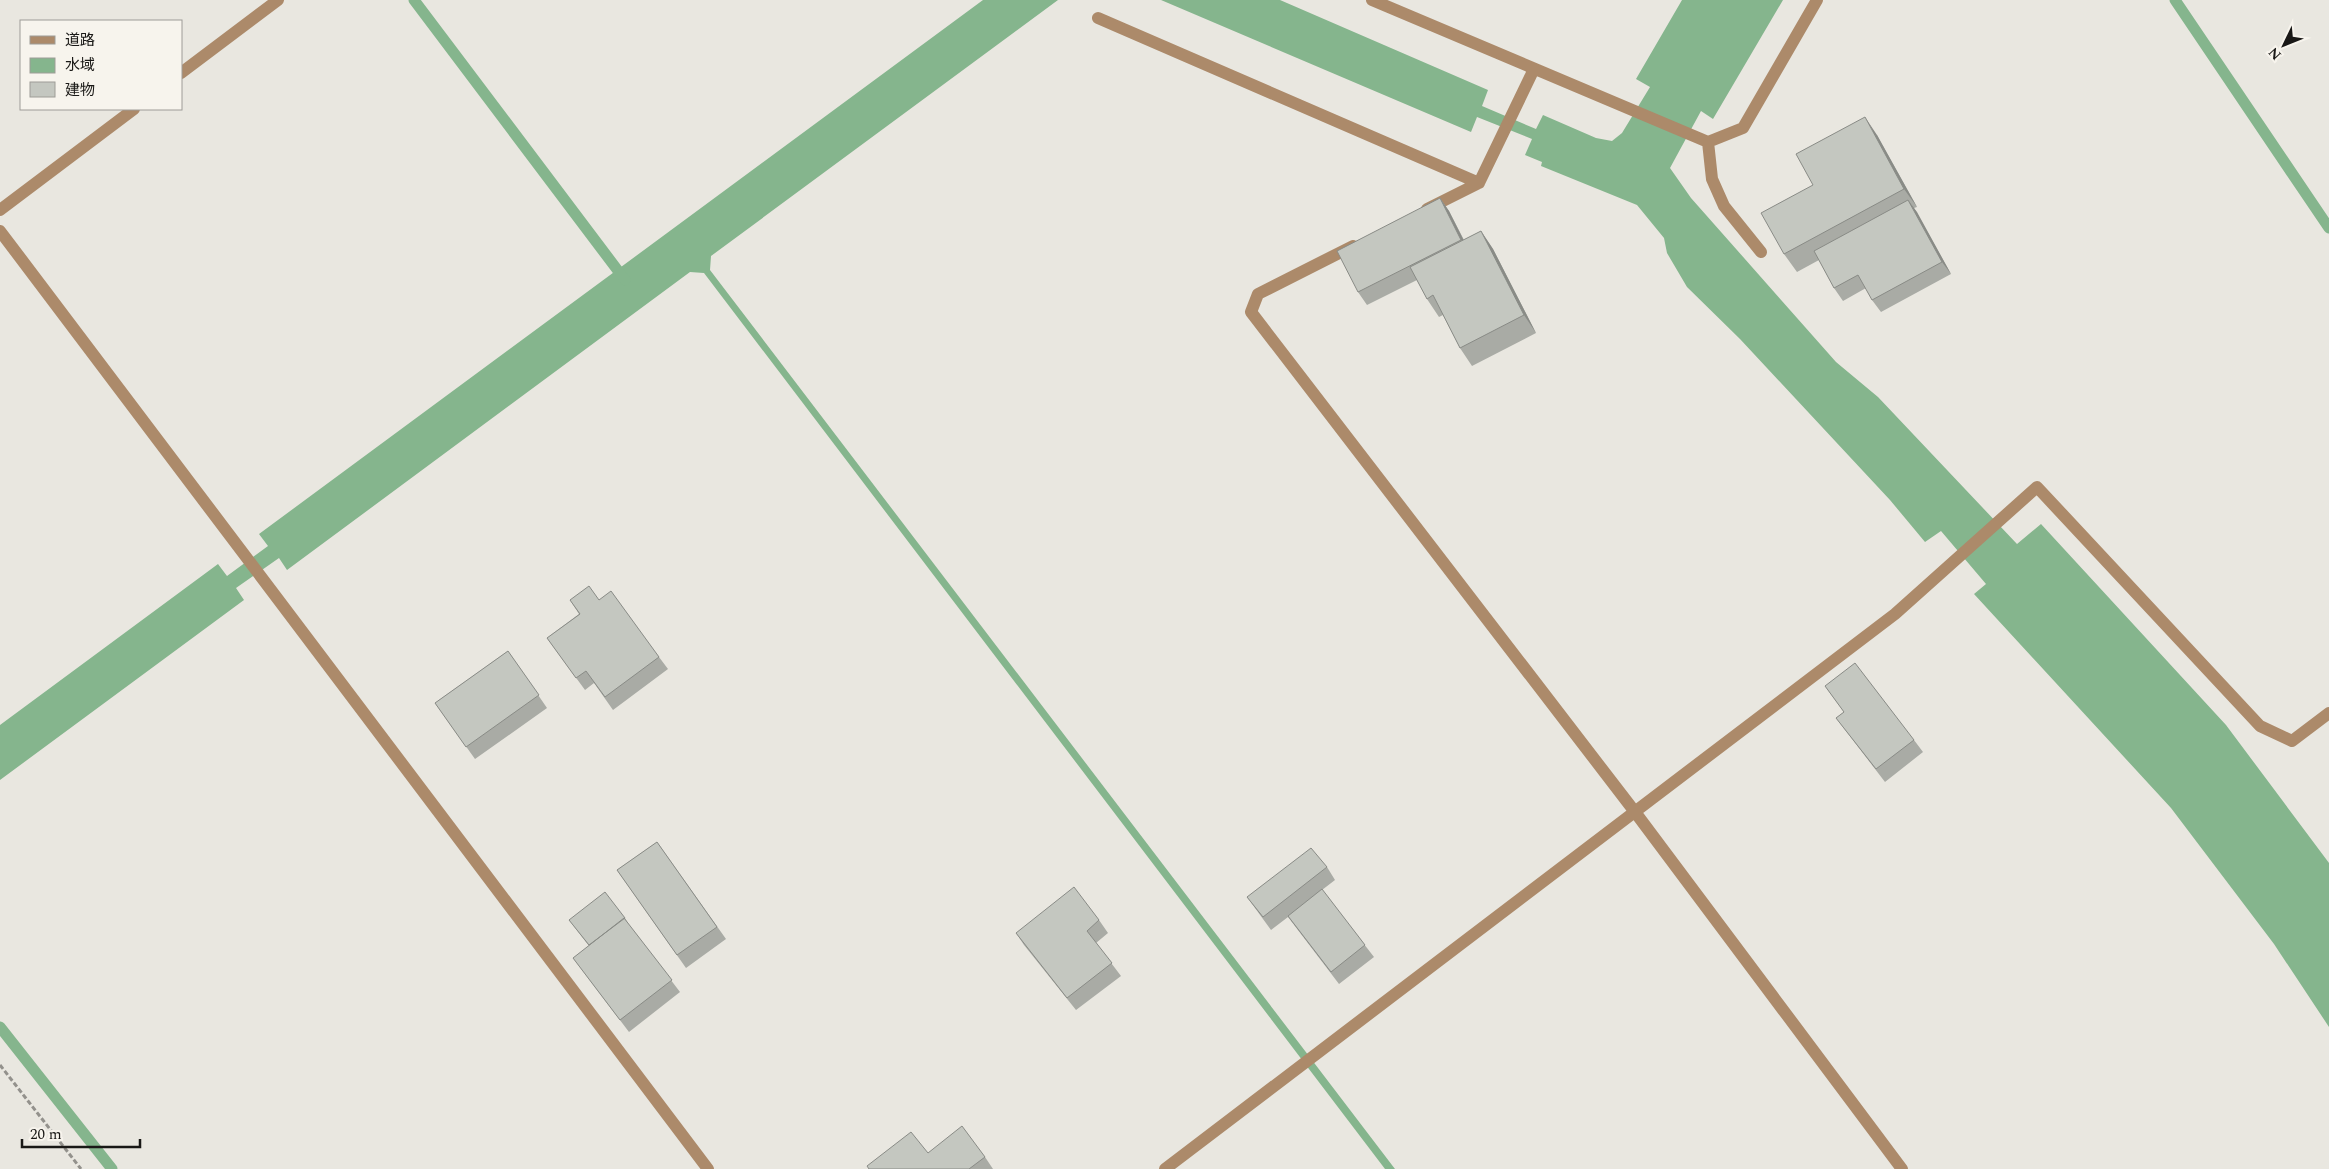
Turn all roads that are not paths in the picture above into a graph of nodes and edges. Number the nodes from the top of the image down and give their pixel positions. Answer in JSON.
{"nodes":[{"id":1,"x":278,"y":0,"type":"edge"},
{"id":2,"x":1372,"y":0,"type":"edge"},
{"id":3,"x":1817,"y":0,"type":"edge"},
{"id":4,"x":1098,"y":18,"type":"dead end"},
{"id":5,"x":1534,"y":69,"type":"junction"},
{"id":6,"x":182,"y":72,"type":"edge"},
{"id":7,"x":133,"y":110,"type":"edge"},
{"id":8,"x":1708,"y":142,"type":"junction"},
{"id":9,"x":1479,"y":182,"type":"junction"},
{"id":10,"x":0,"y":210,"type":"edge"},
{"id":11,"x":1417,"y":214,"type":"edge"},
{"id":12,"x":0,"y":231,"type":"edge"},
{"id":13,"x":1364,"y":240,"type":"edge"},
{"id":14,"x":1760,"y":252,"type":"dead end"},
{"id":15,"x":2329,"y":713,"type":"edge"},
{"id":16,"x":1634,"y":812,"type":"junction"},
{"id":17,"x":708,"y":1169,"type":"edge"},
{"id":18,"x":1165,"y":1169,"type":"edge"},
{"id":19,"x":1902,"y":1169,"type":"edge"}],
"edges":[{"from":1,"to":6,"type":"street"},
{"from":2,"to":5,"type":"street"},
{"from":3,"to":8,"type":"street"},
{"from":4,"to":9,"type":"street"},
{"from":5,"to":8,"type":"street"},
{"from":5,"to":9,"type":"street"},
{"from":7,"to":10,"type":"street"},
{"from":8,"to":14,"type":"street"},
{"from":9,"to":11,"type":"street"},
{"from":12,"to":17,"type":"street"},
{"from":13,"to":16,"type":"street"},
{"from":15,"to":16,"type":"street"},
{"from":16,"to":18,"type":"street"},
{"from":16,"to":19,"type":"street"}]}
